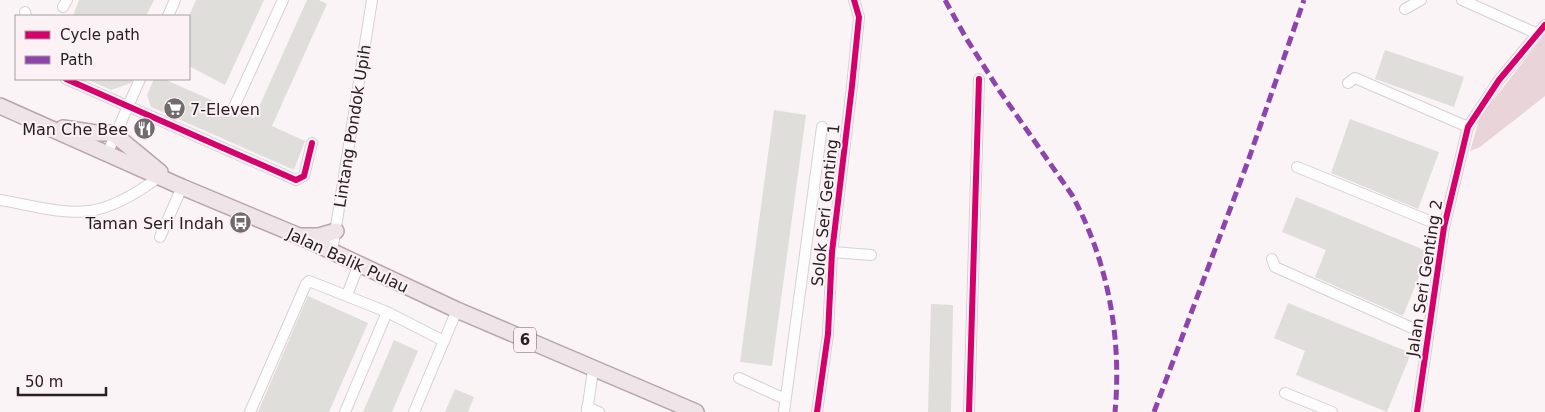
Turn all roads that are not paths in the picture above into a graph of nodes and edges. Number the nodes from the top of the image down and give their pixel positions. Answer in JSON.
{"nodes":[{"id":1,"x":175,"y":0,"type":"edge"},
{"id":2,"x":283,"y":0,"type":"edge"},
{"id":3,"x":372,"y":0,"type":"edge"},
{"id":4,"x":854,"y":0,"type":"edge"},
{"id":5,"x":1421,"y":0,"type":"edge"},
{"id":6,"x":1462,"y":0,"type":"edge"},
{"id":7,"x":1405,"y":9,"type":"dead end"},
{"id":8,"x":168,"y":15,"type":"edge"},
{"id":9,"x":1545,"y":26,"type":"edge"},
{"id":10,"x":1538,"y":34,"type":"junction"},
{"id":11,"x":979,"y":79,"type":"dead end"},
{"id":12,"x":68,"y":80,"type":"edge"},
{"id":13,"x":140,"y":80,"type":"edge"},
{"id":14,"x":1348,"y":83,"type":"dead end"},
{"id":15,"x":128,"y":105,"type":"junction"},
{"id":16,"x":0,"y":106,"type":"edge"},
{"id":17,"x":234,"y":107,"type":"dead end"},
{"id":18,"x":39,"y":124,"type":"junction"},
{"id":19,"x":822,"y":127,"type":"dead end"},
{"id":20,"x":1468,"y":127,"type":"junction"},
{"id":21,"x":115,"y":134,"type":"junction"},
{"id":22,"x":312,"y":143,"type":"dead end"},
{"id":23,"x":107,"y":154,"type":"junction"},
{"id":24,"x":1297,"y":166,"type":"dead end"},
{"id":25,"x":171,"y":182,"type":"junction"},
{"id":26,"x":0,"y":200,"type":"edge"},
{"id":27,"x":1444,"y":227,"type":"junction"},
{"id":28,"x":336,"y":231,"type":"junction"},
{"id":29,"x":298,"y":236,"type":"junction"},
{"id":30,"x":160,"y":237,"type":"dead end"},
{"id":31,"x":332,"y":252,"type":"junction"},
{"id":32,"x":832,"y":252,"type":"junction"},
{"id":33,"x":871,"y":255,"type":"dead end"},
{"id":34,"x":1272,"y":259,"type":"dead end"},
{"id":35,"x":359,"y":264,"type":"junction"},
{"id":36,"x":347,"y":295,"type":"junction"},
{"id":37,"x":457,"y":310,"type":"junction"},
{"id":38,"x":387,"y":312,"type":"junction"},
{"id":39,"x":1428,"y":335,"type":"junction"},
{"id":40,"x":444,"y":341,"type":"junction"},
{"id":41,"x":594,"y":370,"type":"junction"},
{"id":42,"x":738,"y":378,"type":"dead end"},
{"id":43,"x":1285,"y":393,"type":"dead end"},
{"id":44,"x":785,"y":400,"type":"junction"},
{"id":45,"x":587,"y":409,"type":"edge"},
{"id":46,"x":250,"y":412,"type":"edge"},
{"id":47,"x":345,"y":412,"type":"edge"},
{"id":48,"x":414,"y":412,"type":"edge"},
{"id":49,"x":599,"y":412,"type":"edge"},
{"id":50,"x":696,"y":412,"type":"edge"},
{"id":51,"x":784,"y":412,"type":"edge"},
{"id":52,"x":816,"y":412,"type":"edge"},
{"id":53,"x":969,"y":412,"type":"edge"},
{"id":54,"x":1332,"y":412,"type":"edge"},
{"id":55,"x":1417,"y":412,"type":"edge"}],
"edges":[{"from":1,"to":8,"type":"street"},
{"from":2,"to":17,"type":"street"},
{"from":3,"to":28,"type":"street","name":"Lintang Pondok Upih"},
{"from":4,"to":32,"type":"street","name":"Solok Seri Genting 1"},
{"from":5,"to":7,"type":"street"},
{"from":6,"to":10,"type":"street"},
{"from":9,"to":10,"type":"street","name":"Jalan Seri Genting 2"},
{"from":10,"to":20,"type":"street","name":"Jalan Seri Genting 2"},
{"from":11,"to":53,"type":"street"},
{"from":12,"to":15,"type":"street"},
{"from":13,"to":15,"type":"street"},
{"from":14,"to":20,"type":"street"},
{"from":15,"to":21,"type":"street"},
{"from":15,"to":22,"type":"street"},
{"from":16,"to":18,"type":"main road","name":"Jalan Balik Pulau","number":"6"},
{"from":18,"to":21,"type":"main road"},
{"from":18,"to":23,"type":"main road","name":"Jalan Balik Pulau","number":"6"},
{"from":19,"to":44,"type":"street"},
{"from":20,"to":27,"type":"street","name":"Jalan Seri Genting 2"},
{"from":21,"to":23,"type":"street"},
{"from":21,"to":25,"type":"main road"},
{"from":23,"to":25,"type":"main road","name":"Jalan Balik Pulau","number":"6"},
{"from":24,"to":27,"type":"street"},
{"from":25,"to":26,"type":"street"},
{"from":25,"to":29,"type":"main road","name":"Jalan Balik Pulau","number":"6"},
{"from":25,"to":30,"type":"street"},
{"from":27,"to":39,"type":"street","name":"Jalan Seri Genting 2"},
{"from":28,"to":29,"type":"main road"},
{"from":28,"to":31,"type":"street","name":"Lintang Pondok Upih"},
{"from":29,"to":31,"type":"main road","name":"Jalan Balik Pulau","number":"6"},
{"from":31,"to":35,"type":"main road","name":"Jalan Balik Pulau","number":"6"},
{"from":32,"to":33,"type":"street"},
{"from":32,"to":52,"type":"street","name":"Solok Seri Genting 1"},
{"from":34,"to":39,"type":"street"},
{"from":35,"to":36,"type":"street"},
{"from":35,"to":37,"type":"main road","name":"Jalan Balik Pulau","number":"6"},
{"from":36,"to":38,"type":"street"},
{"from":36,"to":46,"type":"street"},
{"from":37,"to":40,"type":"street"},
{"from":37,"to":41,"type":"main road","name":"Jalan Balik Pulau","number":"6"},
{"from":38,"to":40,"type":"street"},
{"from":38,"to":47,"type":"street"},
{"from":39,"to":55,"type":"street","name":"Jalan Seri Genting 2"},
{"from":40,"to":48,"type":"street"},
{"from":41,"to":45,"type":"street"},
{"from":41,"to":50,"type":"main road","name":"Jalan Balik Pulau","number":"6"},
{"from":42,"to":44,"type":"street"},
{"from":43,"to":54,"type":"street"},
{"from":44,"to":51,"type":"street"},
{"from":45,"to":49,"type":"street"}]}
